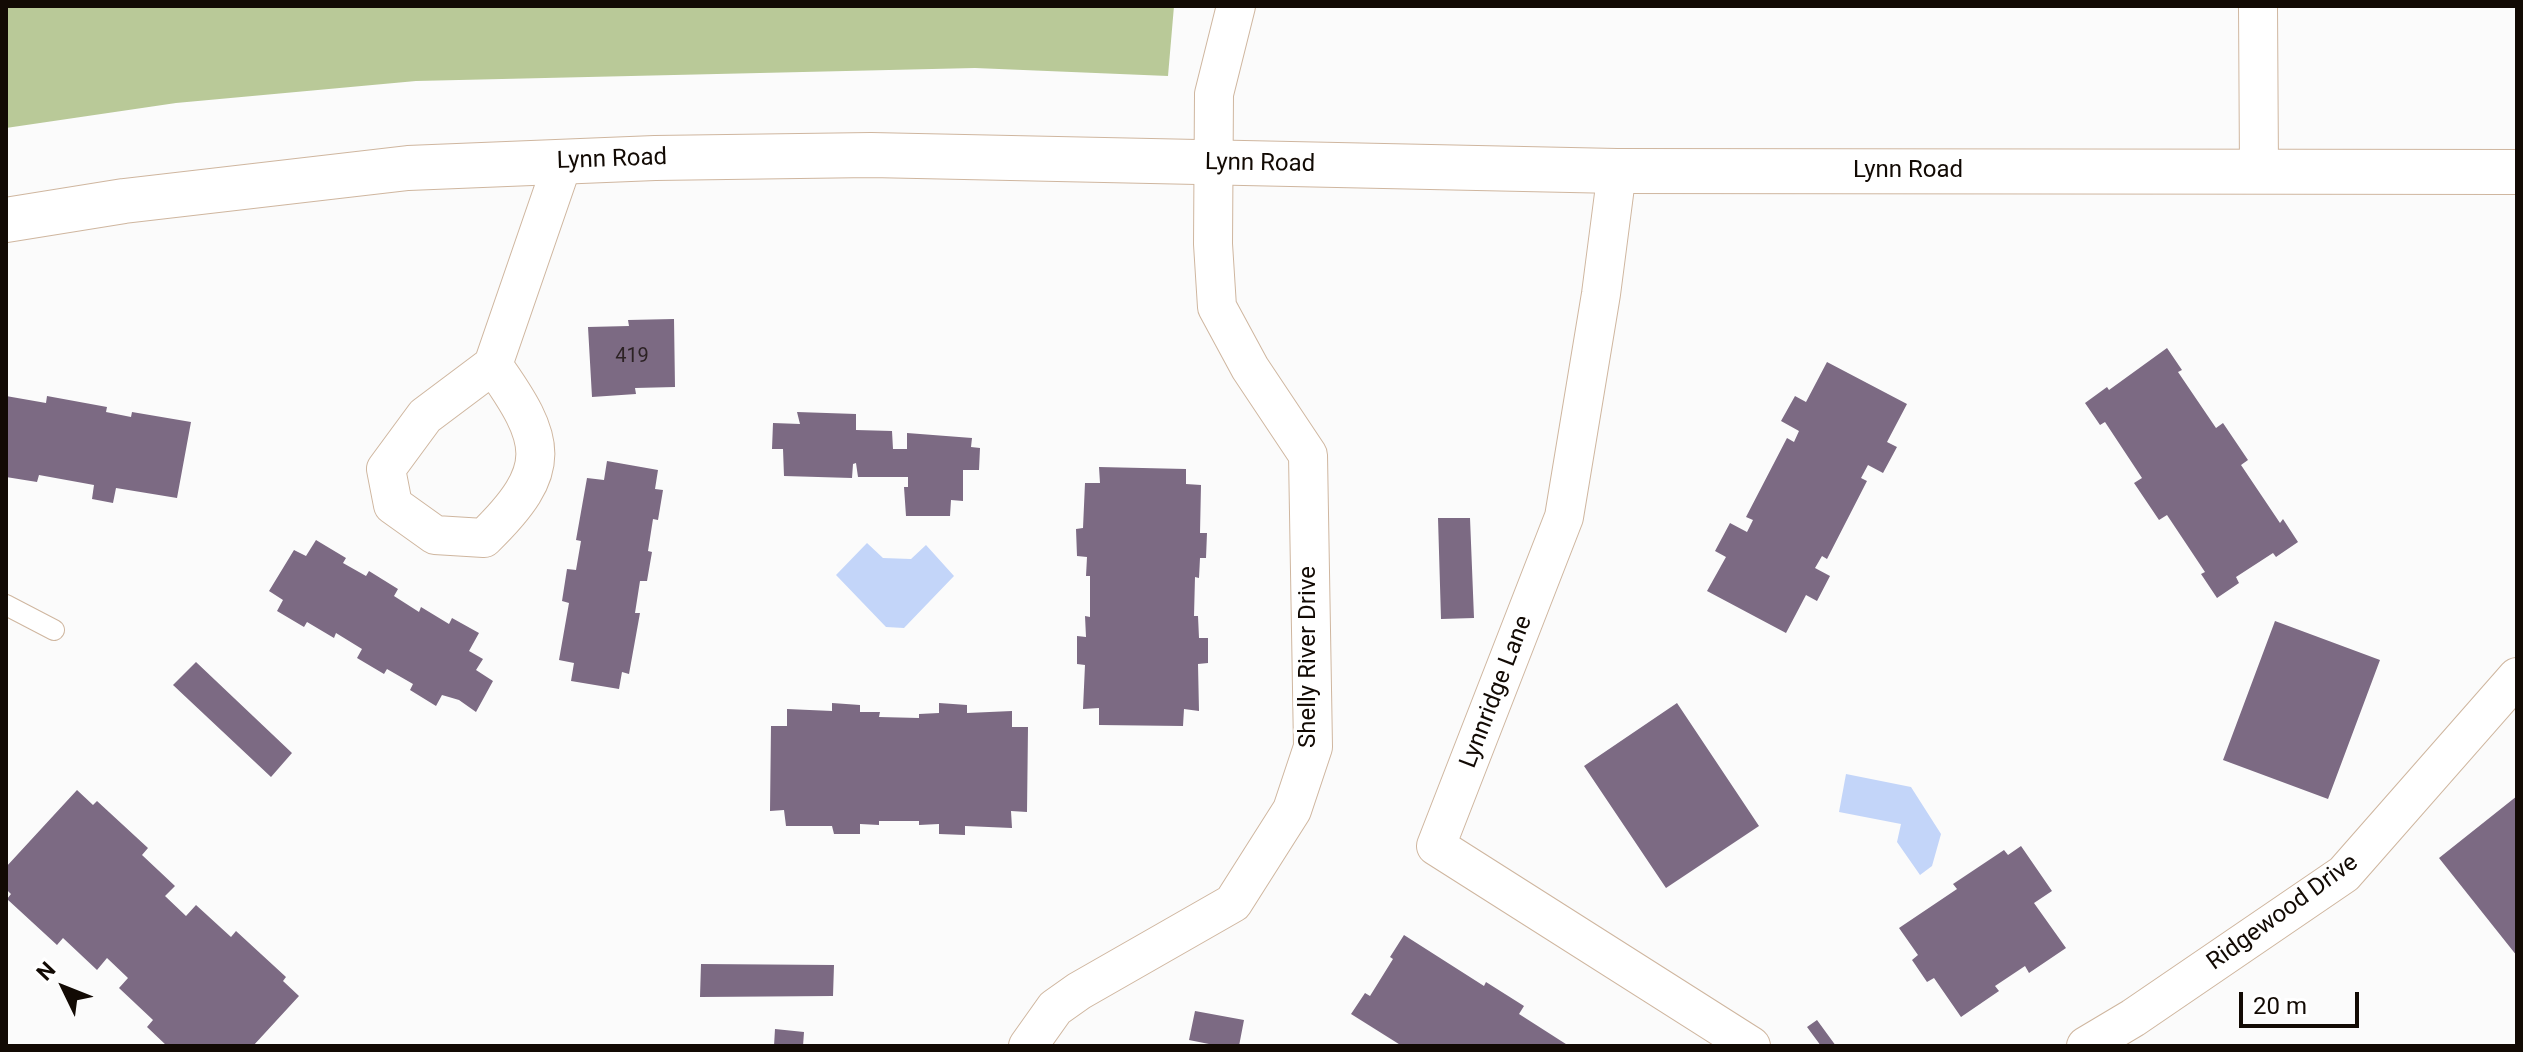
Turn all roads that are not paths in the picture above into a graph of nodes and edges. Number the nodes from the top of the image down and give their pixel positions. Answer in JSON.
{"nodes":[{"id":1,"x":1236,"y":6,"type":"edge"},
{"id":2,"x":2258,"y":6,"type":"edge"},
{"id":3,"x":563,"y":162,"type":"junction"},
{"id":4,"x":1215,"y":163,"type":"junction"},
{"id":5,"x":2259,"y":170,"type":"junction"},
{"id":6,"x":1617,"y":171,"type":"junction"},
{"id":7,"x":2517,"y":172,"type":"edge"},
{"id":8,"x":6,"y":220,"type":"edge"},
{"id":9,"x":493,"y":365,"type":"junction"},
{"id":10,"x":6,"y":605,"type":"edge"},
{"id":11,"x":54,"y":630,"type":"dead end"},
{"id":12,"x":2517,"y":677,"type":"edge"},
{"id":13,"x":1749,"y":1045,"type":"edge"},
{"id":14,"x":1028,"y":1046,"type":"edge"},
{"id":15,"x":2086,"y":1046,"type":"edge"}],
"edges":[{"from":1,"to":4,"type":"street","name":"Shelly River Drive"},
{"from":2,"to":5,"type":"street"},
{"from":3,"to":4,"type":"main road","name":"Lynn Road"},
{"from":3,"to":8,"type":"main road","name":"Lynn Road"},
{"from":3,"to":9,"type":"street"},
{"from":4,"to":6,"type":"main road","name":"Lynn Road"},
{"from":4,"to":14,"type":"street","name":"Shelly River Drive"},
{"from":5,"to":6,"type":"main road","name":"Lynn Road"},
{"from":5,"to":7,"type":"main road","name":"Lynn Road"},
{"from":6,"to":13,"type":"street","name":"Lynnridge Lane"},
{"from":9,"to":9,"type":"street"},
{"from":10,"to":11,"type":"lane"},
{"from":12,"to":15,"type":"street","name":"Ridgewood Drive"}]}
